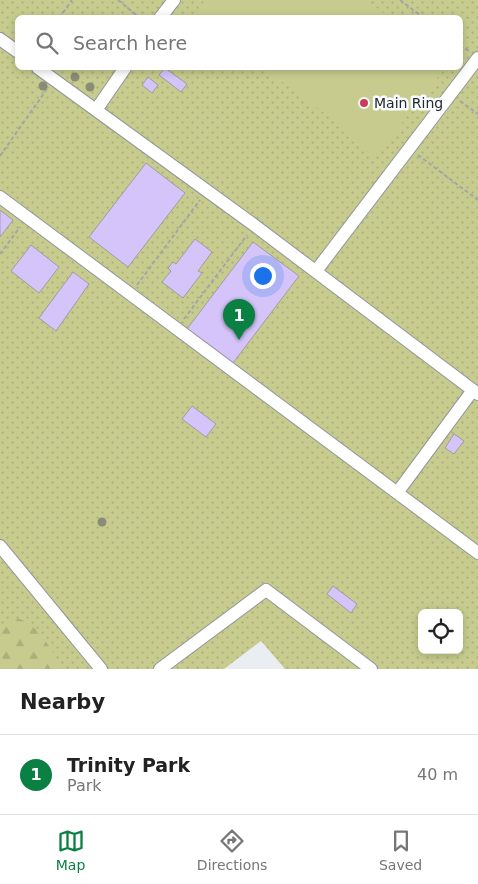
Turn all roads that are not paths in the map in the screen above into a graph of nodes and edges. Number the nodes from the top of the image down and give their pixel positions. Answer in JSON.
{"nodes":[{"id":1,"x":174,"y":0,"type":"edge"},
{"id":2,"x":162,"y":15,"type":"edge"},
{"id":3,"x":0,"y":39,"type":"edge"},
{"id":4,"x":15,"y":50,"type":"edge"},
{"id":5,"x":478,"y":58,"type":"edge"},
{"id":6,"x":41,"y":70,"type":"edge"},
{"id":7,"x":124,"y":70,"type":"edge"},
{"id":8,"x":96,"y":110,"type":"junction"},
{"id":9,"x":0,"y":197,"type":"edge"},
{"id":10,"x":316,"y":271,"type":"junction"},
{"id":11,"x":476,"y":392,"type":"edge"},
{"id":12,"x":397,"y":493,"type":"junction"},
{"id":13,"x":0,"y":546,"type":"edge"},
{"id":14,"x":478,"y":553,"type":"edge"},
{"id":15,"x":101,"y":669,"type":"edge"},
{"id":16,"x":160,"y":669,"type":"edge"},
{"id":17,"x":371,"y":669,"type":"edge"}],
"edges":[{"from":1,"to":2,"type":"lane"},
{"from":3,"to":4,"type":"lane"},
{"from":5,"to":10,"type":"lane"},
{"from":6,"to":8,"type":"lane"},
{"from":7,"to":8,"type":"lane"},
{"from":8,"to":10,"type":"lane"},
{"from":9,"to":12,"type":"lane"},
{"from":10,"to":11,"type":"lane"},
{"from":11,"to":12,"type":"lane"},
{"from":12,"to":14,"type":"lane"},
{"from":13,"to":15,"type":"lane"},
{"from":16,"to":17,"type":"lane"}]}
